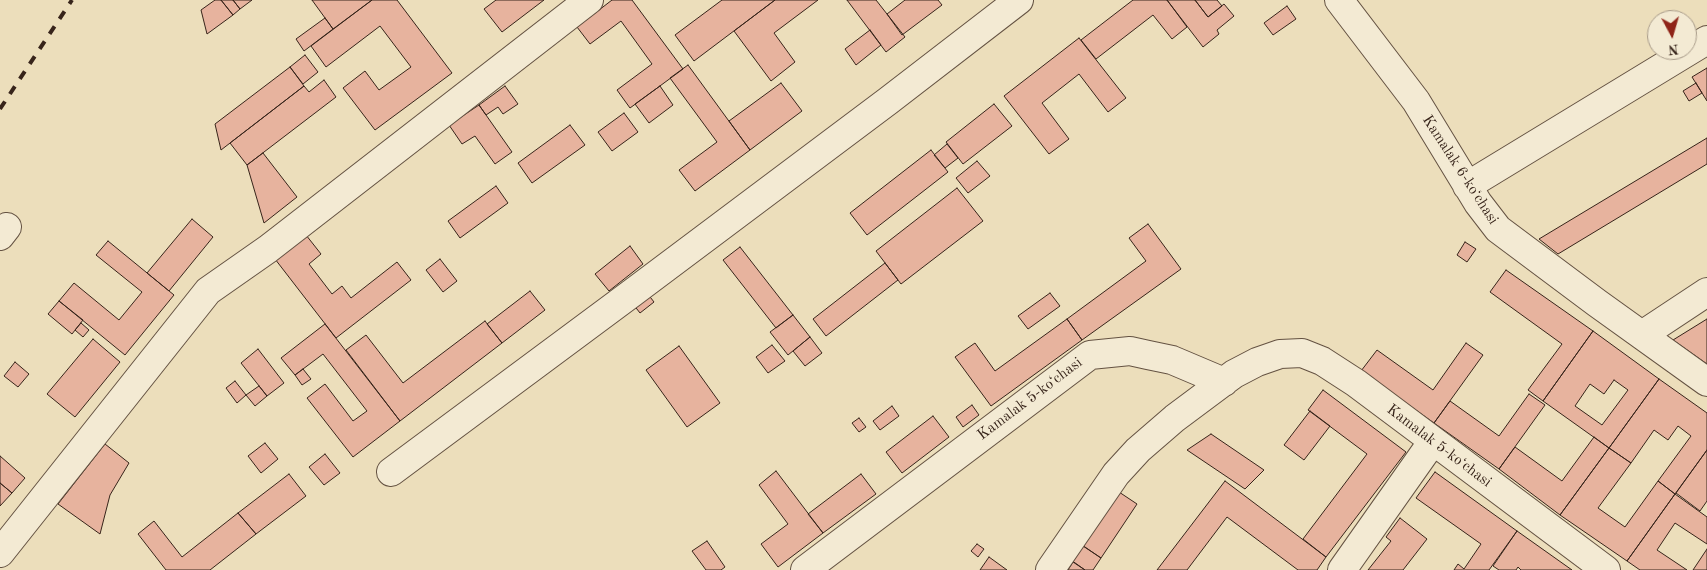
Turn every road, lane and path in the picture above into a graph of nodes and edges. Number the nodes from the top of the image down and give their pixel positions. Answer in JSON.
{"nodes":[{"id":1,"x":589,"y":0,"type":"edge"},
{"id":2,"x":1019,"y":0,"type":"edge"},
{"id":3,"x":1339,"y":0,"type":"edge"},
{"id":4,"x":1707,"y":40,"type":"edge"},
{"id":5,"x":1467,"y":186,"type":"junction"},
{"id":6,"x":1707,"y":292,"type":"edge"},
{"id":7,"x":1642,"y":335,"type":"junction"},
{"id":8,"x":1224,"y":382,"type":"junction"},
{"id":9,"x":1707,"y":382,"type":"edge"},
{"id":10,"x":1433,"y":441,"type":"junction"},
{"id":11,"x":391,"y":472,"type":"dead end"},
{"id":12,"x":0,"y":553,"type":"edge"},
{"id":13,"x":805,"y":570,"type":"edge"},
{"id":14,"x":1050,"y":570,"type":"edge"},
{"id":15,"x":1342,"y":570,"type":"edge"},
{"id":16,"x":1606,"y":570,"type":"edge"}],
"edges":[{"from":1,"to":12,"type":"street"},
{"from":2,"to":11,"type":"street"},
{"from":3,"to":5,"type":"street","name":"Kamalak 6-koʻchasi"},
{"from":4,"to":5,"type":"street"},
{"from":5,"to":7,"type":"street","name":"Kamalak 6-koʻchasi"},
{"from":6,"to":7,"type":"street"},
{"from":7,"to":9,"type":"street","name":"Kamalak 6-koʻchasi"},
{"from":8,"to":10,"type":"street","name":"Kamalak 5-koʻchasi"},
{"from":8,"to":13,"type":"street","name":"Kamalak 5-koʻchasi"},
{"from":8,"to":14,"type":"street"},
{"from":10,"to":15,"type":"street"},
{"from":10,"to":16,"type":"street","name":"Kamalak 5-koʻchasi"}]}
